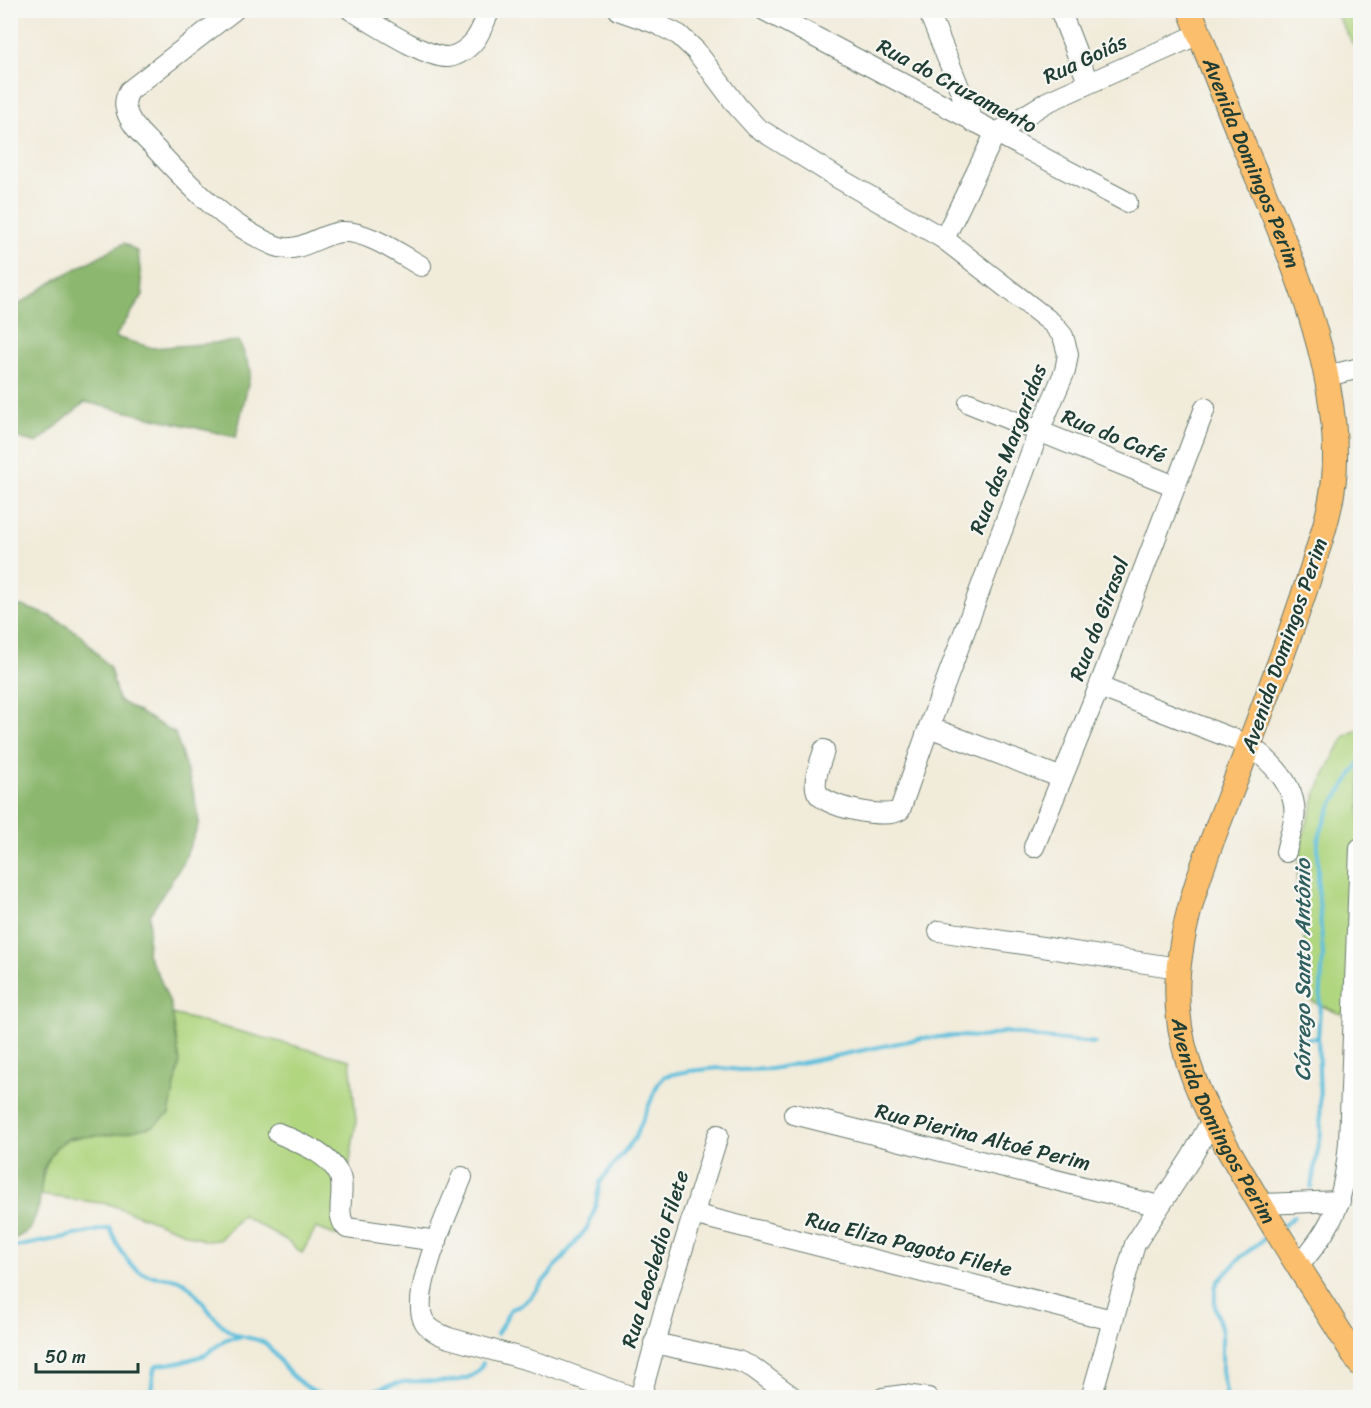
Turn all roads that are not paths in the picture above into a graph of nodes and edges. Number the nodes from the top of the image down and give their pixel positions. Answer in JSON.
{"nodes":[{"id":1,"x":234,"y":10,"type":"edge"},
{"id":2,"x":351,"y":10,"type":"edge"},
{"id":3,"x":490,"y":10,"type":"edge"},
{"id":4,"x":618,"y":10,"type":"edge"},
{"id":5,"x":764,"y":10,"type":"edge"},
{"id":6,"x":799,"y":10,"type":"edge"},
{"id":7,"x":928,"y":10,"type":"edge"},
{"id":8,"x":1060,"y":10,"type":"edge"},
{"id":9,"x":1190,"y":10,"type":"edge"},
{"id":10,"x":658,"y":17,"type":"edge"},
{"id":11,"x":810,"y":33,"type":"junction"},
{"id":12,"x":1199,"y":34,"type":"junction"},
{"id":13,"x":1088,"y":82,"type":"junction"},
{"id":14,"x":973,"y":122,"type":"junction"},
{"id":15,"x":995,"y":134,"type":"junction"},
{"id":16,"x":1127,"y":202,"type":"dead end"},
{"id":17,"x":944,"y":239,"type":"junction"},
{"id":18,"x":420,"y":266,"type":"dead end"},
{"id":19,"x":1360,"y":368,"type":"edge"},
{"id":20,"x":1327,"y":376,"type":"junction"},
{"id":21,"x":969,"y":403,"type":"dead end"},
{"id":22,"x":1205,"y":408,"type":"dead end"},
{"id":23,"x":1039,"y":432,"type":"junction"},
{"id":24,"x":1175,"y":486,"type":"junction"},
{"id":25,"x":1099,"y":687,"type":"junction"},
{"id":26,"x":929,"y":727,"type":"junction"},
{"id":27,"x":1249,"y":746,"type":"junction"},
{"id":28,"x":824,"y":750,"type":"dead end"},
{"id":29,"x":1062,"y":778,"type":"junction"},
{"id":30,"x":1034,"y":846,"type":"dead end"},
{"id":31,"x":1360,"y":848,"type":"edge"},
{"id":32,"x":1286,"y":852,"type":"dead end"},
{"id":33,"x":939,"y":931,"type":"dead end"},
{"id":34,"x":1178,"y":968,"type":"junction"},
{"id":35,"x":794,"y":1114,"type":"dead end"},
{"id":36,"x":1212,"y":1120,"type":"junction"},
{"id":37,"x":278,"y":1133,"type":"dead end"},
{"id":38,"x":718,"y":1136,"type":"dead end"},
{"id":39,"x":1355,"y":1143,"type":"edge"},
{"id":40,"x":462,"y":1177,"type":"dead end"},
{"id":41,"x":1340,"y":1201,"type":"junction"},
{"id":42,"x":1159,"y":1206,"type":"junction"},
{"id":43,"x":1265,"y":1212,"type":"junction"},
{"id":44,"x":693,"y":1214,"type":"junction"},
{"id":45,"x":437,"y":1241,"type":"junction"},
{"id":46,"x":1292,"y":1256,"type":"junction"},
{"id":47,"x":1112,"y":1320,"type":"junction"},
{"id":48,"x":654,"y":1343,"type":"junction"},
{"id":49,"x":1360,"y":1364,"type":"edge"},
{"id":50,"x":634,"y":1398,"type":"edge"},
{"id":51,"x":640,"y":1398,"type":"edge"},
{"id":52,"x":794,"y":1398,"type":"edge"},
{"id":53,"x":884,"y":1398,"type":"edge"},
{"id":54,"x":928,"y":1398,"type":"edge"},
{"id":55,"x":1091,"y":1398,"type":"edge"}],
"edges":[{"from":1,"to":18,"type":"street"},
{"from":2,"to":3,"type":"street"},
{"from":4,"to":10,"type":"street","name":"Rua das Margaridas"},
{"from":5,"to":11,"type":"street","name":"Rua do Cruzamento"},
{"from":6,"to":11,"type":"street"},
{"from":7,"to":14,"type":"street"},
{"from":8,"to":13,"type":"street"},
{"from":9,"to":12,"type":"main road","name":"Avenida Domingos Perim"},
{"from":10,"to":17,"type":"street","name":"Rua das Margaridas"},
{"from":11,"to":14,"type":"street","name":"Rua do Cruzamento"},
{"from":12,"to":13,"type":"street","name":"Rua Goiás"},
{"from":12,"to":20,"type":"main road","name":"Avenida Domingos Perim"},
{"from":13,"to":15,"type":"street","name":"Rua Goiás"},
{"from":14,"to":15,"type":"street","name":"Rua do Cruzamento"},
{"from":15,"to":16,"type":"street","name":"Rua do Cruzamento"},
{"from":15,"to":17,"type":"street"},
{"from":17,"to":23,"type":"street","name":"Rua das Margaridas"},
{"from":19,"to":20,"type":"street"},
{"from":20,"to":27,"type":"main road","name":"Avenida Domingos Perim"},
{"from":21,"to":23,"type":"street","name":"Rua do Café"},
{"from":22,"to":24,"type":"street","name":"Rua do Girasol"},
{"from":23,"to":24,"type":"street","name":"Rua do Café"},
{"from":23,"to":26,"type":"street","name":"Rua das Margaridas"},
{"from":24,"to":25,"type":"street","name":"Rua do Girasol"},
{"from":25,"to":27,"type":"street"},
{"from":25,"to":29,"type":"street","name":"Rua do Girasol"},
{"from":26,"to":28,"type":"street","name":"Rua das Margaridas"},
{"from":26,"to":29,"type":"street"},
{"from":27,"to":32,"type":"street"},
{"from":27,"to":34,"type":"main road","name":"Avenida Domingos Perim"},
{"from":29,"to":30,"type":"street","name":"Rua do Girasol"},
{"from":31,"to":39,"type":"street"},
{"from":33,"to":34,"type":"street"},
{"from":34,"to":36,"type":"main road","name":"Avenida Domingos Perim"},
{"from":35,"to":42,"type":"street","name":"Rua Pierina Altoé Perim"},
{"from":36,"to":42,"type":"street"},
{"from":36,"to":43,"type":"main road","name":"Avenida Domingos Perim"},
{"from":37,"to":45,"type":"street"},
{"from":38,"to":44,"type":"street","name":"Rua Leocledio Filete"},
{"from":39,"to":41,"type":"street"},
{"from":40,"to":45,"type":"street"},
{"from":41,"to":43,"type":"street"},
{"from":41,"to":46,"type":"street"},
{"from":42,"to":47,"type":"street"},
{"from":43,"to":46,"type":"main road","name":"Avenida Domingos Perim"},
{"from":44,"to":47,"type":"street","name":"Rua Eliza Pagoto Filete"},
{"from":44,"to":48,"type":"street","name":"Rua Leocledio Filete"},
{"from":45,"to":50,"type":"street"},
{"from":46,"to":49,"type":"main road","name":"Avenida Domingos Perim"},
{"from":47,"to":55,"type":"street"},
{"from":48,"to":51,"type":"street","name":"Rua Leocledio Filete"},
{"from":48,"to":52,"type":"street"},
{"from":53,"to":54,"type":"street"}]}
